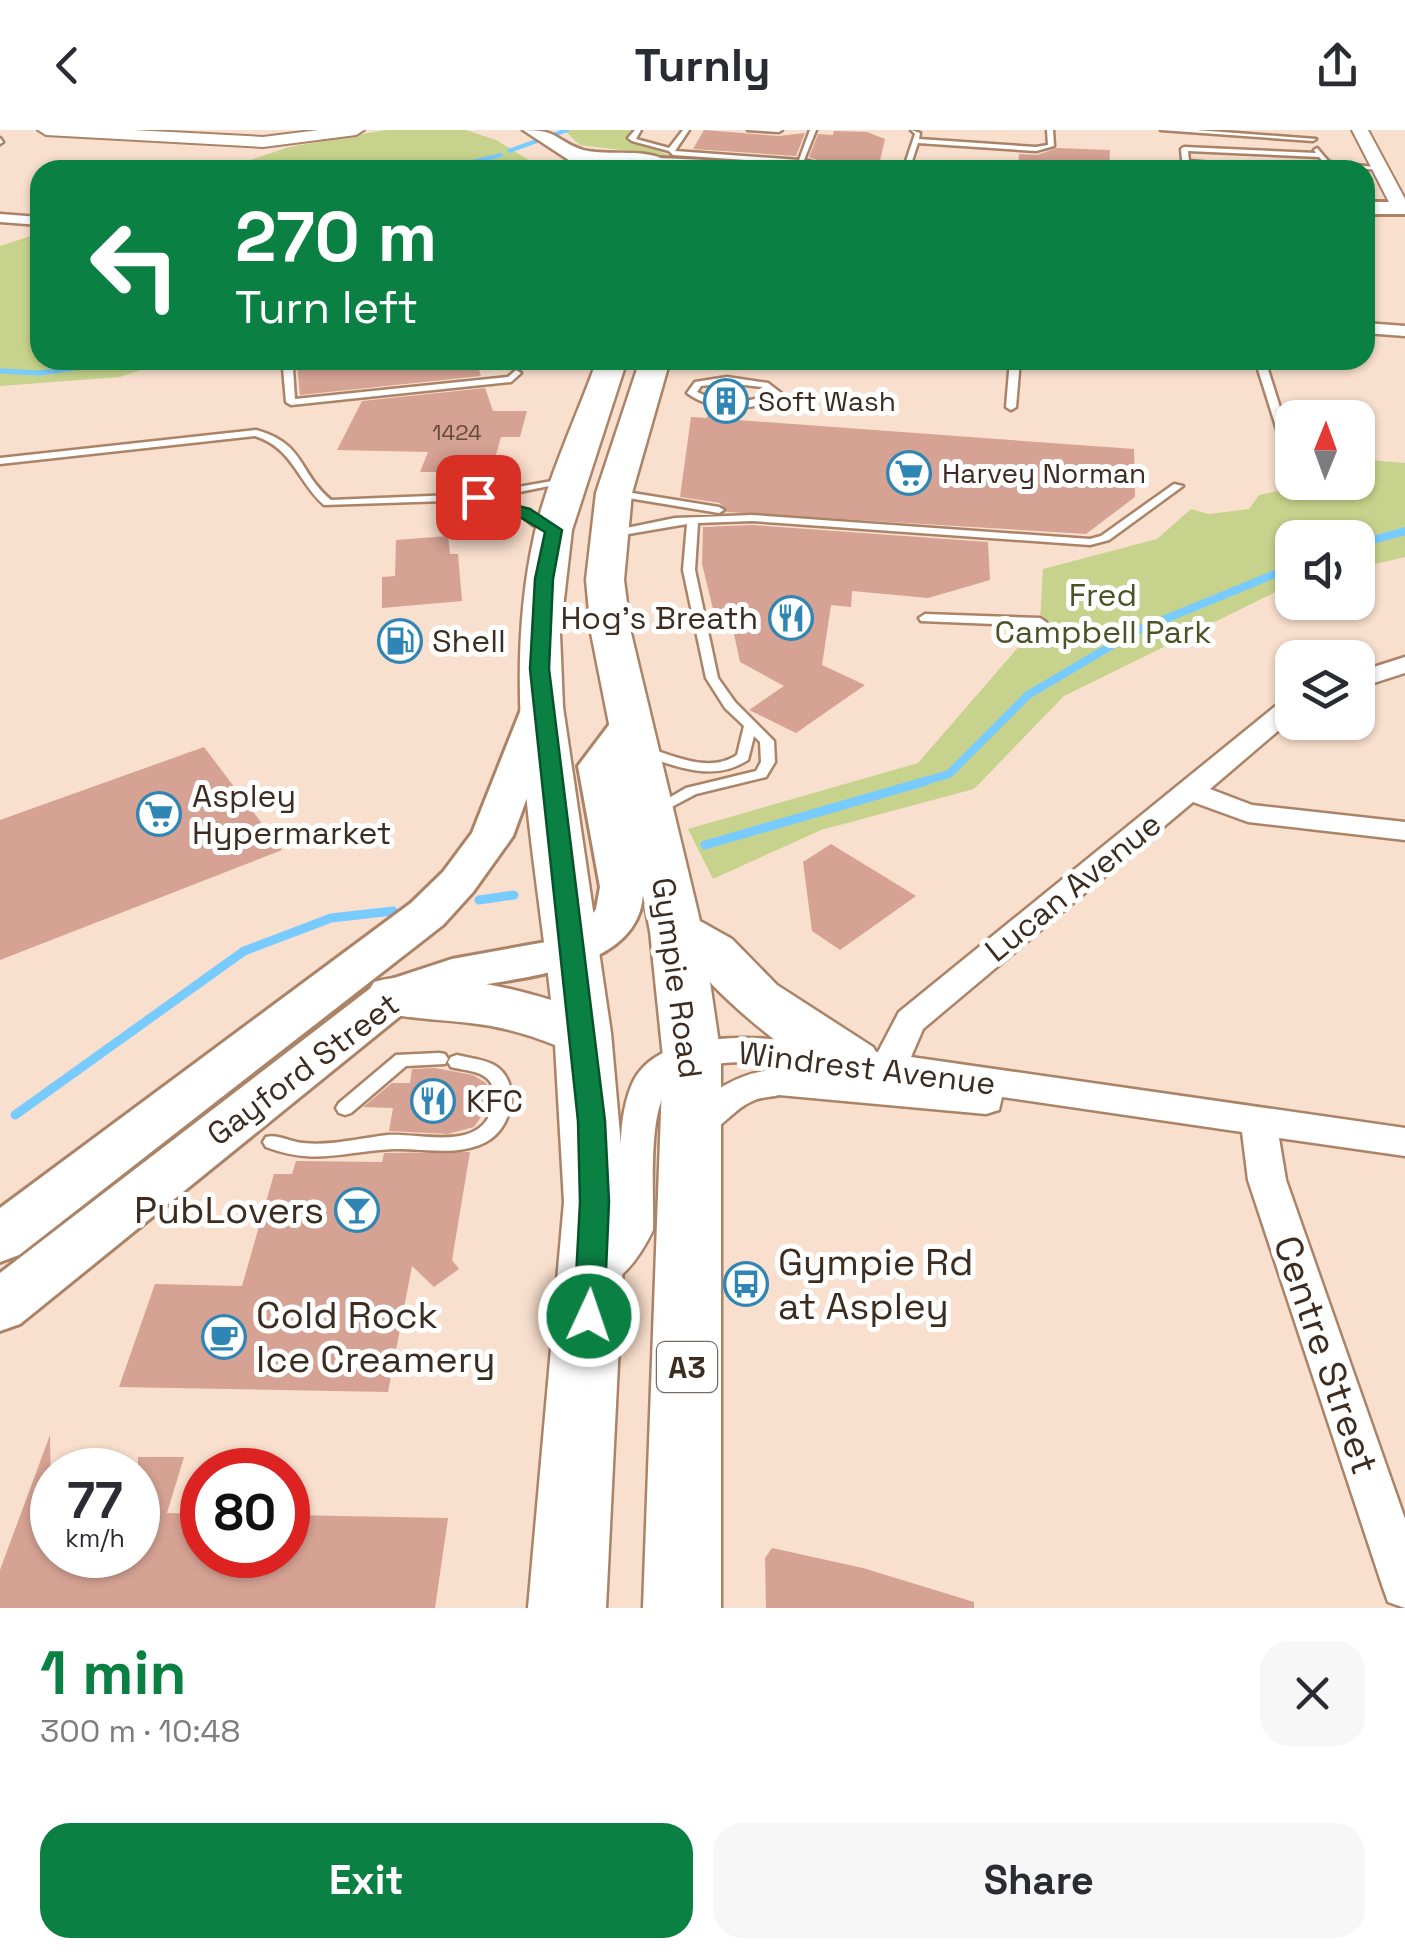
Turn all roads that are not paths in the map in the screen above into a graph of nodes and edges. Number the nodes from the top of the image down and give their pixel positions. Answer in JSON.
{"nodes":[{"id":1,"x":46,"y":130,"type":"edge"},
{"id":2,"x":356,"y":130,"type":"edge"},
{"id":3,"x":534,"y":130,"type":"edge"},
{"id":4,"x":638,"y":130,"type":"edge"},
{"id":5,"x":686,"y":130,"type":"edge"},
{"id":6,"x":751,"y":130,"type":"edge"},
{"id":7,"x":779,"y":130,"type":"edge"},
{"id":8,"x":813,"y":130,"type":"edge"},
{"id":9,"x":1050,"y":130,"type":"edge"},
{"id":10,"x":1164,"y":130,"type":"edge"},
{"id":11,"x":1360,"y":130,"type":"edge"},
{"id":12,"x":916,"y":134,"type":"edge"},
{"id":13,"x":1311,"y":134,"type":"edge"},
{"id":14,"x":511,"y":136,"type":"dead end"},
{"id":15,"x":1319,"y":155,"type":"junction"},
{"id":16,"x":570,"y":160,"type":"edge"},
{"id":17,"x":573,"y":160,"type":"edge"},
{"id":18,"x":658,"y":160,"type":"edge"},
{"id":19,"x":664,"y":160,"type":"edge"},
{"id":20,"x":800,"y":160,"type":"edge"},
{"id":21,"x":909,"y":160,"type":"edge"},
{"id":22,"x":1184,"y":160,"type":"edge"},
{"id":23,"x":1323,"y":160,"type":"edge"},
{"id":24,"x":1375,"y":168,"type":"edge"},
{"id":25,"x":1380,"y":168,"type":"junction"},
{"id":26,"x":1375,"y":207,"type":"edge"},
{"id":27,"x":1403,"y":208,"type":"edge"},
{"id":28,"x":0,"y":218,"type":"edge"},
{"id":29,"x":30,"y":220,"type":"edge"},
{"id":30,"x":1375,"y":329,"type":"edge"},
{"id":31,"x":1405,"y":331,"type":"edge"},
{"id":32,"x":288,"y":370,"type":"edge"},
{"id":33,"x":608,"y":370,"type":"edge"},
{"id":34,"x":652,"y":370,"type":"edge"},
{"id":35,"x":1014,"y":370,"type":"edge"},
{"id":36,"x":1263,"y":370,"type":"edge"},
{"id":37,"x":516,"y":373,"type":"dead end"},
{"id":38,"x":727,"y":380,"type":"joint"},
{"id":39,"x":1011,"y":407,"type":"dead end"},
{"id":40,"x":1275,"y":408,"type":"edge"},
{"id":41,"x":0,"y":461,"type":"edge"},
{"id":42,"x":569,"y":479,"type":"junction"},
{"id":43,"x":1178,"y":486,"type":"dead end"},
{"id":44,"x":614,"y":493,"type":"junction"},
{"id":45,"x":478,"y":497,"type":"junction"},
{"id":46,"x":752,"y":518,"type":"junction"},
{"id":47,"x":693,"y":519,"type":"junction"},
{"id":48,"x":554,"y":530,"type":"junction"},
{"id":49,"x":608,"y":535,"type":"junction"},
{"id":50,"x":925,"y":618,"type":"dead end"},
{"id":51,"x":1040,"y":622,"type":"dead end"},
{"id":52,"x":1405,"y":665,"type":"edge"},
{"id":53,"x":1375,"y":675,"type":"edge"},
{"id":54,"x":541,"y":706,"type":"junction"},
{"id":55,"x":1275,"y":720,"type":"edge"},
{"id":56,"x":750,"y":726,"type":"junction"},
{"id":57,"x":633,"y":735,"type":"junction"},
{"id":58,"x":1190,"y":791,"type":"junction"},
{"id":59,"x":651,"y":813,"type":"junction"},
{"id":60,"x":1405,"y":831,"type":"edge"},
{"id":61,"x":676,"y":931,"type":"junction"},
{"id":62,"x":572,"y":950,"type":"junction"},
{"id":63,"x":394,"y":996,"type":"junction"},
{"id":64,"x":583,"y":1032,"type":"junction"},
{"id":65,"x":692,"y":1057,"type":"junction"},
{"id":66,"x":878,"y":1074,"type":"junction"},
{"id":67,"x":345,"y":1108,"type":"dead end"},
{"id":68,"x":1258,"y":1122,"type":"junction"},
{"id":69,"x":692,"y":1127,"type":"junction"},
{"id":70,"x":272,"y":1142,"type":"dead end"},
{"id":71,"x":1405,"y":1142,"type":"edge"},
{"id":72,"x":0,"y":1239,"type":"edge"},
{"id":73,"x":591,"y":1282,"type":"junction"},
{"id":74,"x":0,"y":1306,"type":"edge"},
{"id":75,"x":1405,"y":1585,"type":"edge"},
{"id":76,"x":567,"y":1608,"type":"edge"},
{"id":77,"x":682,"y":1608,"type":"edge"}],
"edges":[{"from":1,"to":2,"type":"street"},
{"from":3,"to":17,"type":"highway"},
{"from":4,"to":18,"type":"lane"},
{"from":5,"to":19,"type":"lane"},
{"from":6,"to":7,"type":"lane"},
{"from":8,"to":20,"type":"lane"},
{"from":9,"to":12,"type":"lane"},
{"from":10,"to":13,"type":"lane"},
{"from":11,"to":25,"type":"street"},
{"from":12,"to":21,"type":"lane"},
{"from":13,"to":15,"type":"lane"},
{"from":14,"to":16,"type":"highway"},
{"from":15,"to":22,"type":"lane"},
{"from":15,"to":23,"type":"lane"},
{"from":24,"to":25,"type":"lane"},
{"from":25,"to":27,"type":"street"},
{"from":26,"to":27,"type":"main road"},
{"from":28,"to":29,"type":"street"},
{"from":30,"to":31,"type":"street"},
{"from":32,"to":37,"type":"lane"},
{"from":33,"to":42,"type":"highway"},
{"from":34,"to":44,"type":"highway","name":"Gympie Road","number":"A3"},
{"from":35,"to":39,"type":"lane"},
{"from":36,"to":40,"type":"lane"},
{"from":38,"to":38,"type":"lane"},
{"from":41,"to":45,"type":"lane"},
{"from":42,"to":45,"type":"lane"},
{"from":42,"to":48,"type":"highway"},
{"from":43,"to":46,"type":"lane"},
{"from":44,"to":46,"type":"lane"},
{"from":44,"to":49,"type":"highway","name":"Gympie Road","number":"A3"},
{"from":45,"to":48,"type":"lane"},
{"from":46,"to":47,"type":"lane"},
{"from":47,"to":49,"type":"lane"},
{"from":47,"to":56,"type":"lane"},
{"from":48,"to":54,"type":"highway"},
{"from":49,"to":57,"type":"highway","name":"Gympie Road","number":"A3"},
{"from":50,"to":51,"type":"lane"},
{"from":52,"to":53,"type":"street"},
{"from":54,"to":62,"type":"highway"},
{"from":54,"to":72,"type":"main road","name":"Gayford Street"},
{"from":55,"to":58,"type":"street","name":"Lucan Avenue"},
{"from":56,"to":57,"type":"lane"},
{"from":56,"to":59,"type":"lane"},
{"from":57,"to":59,"type":"highway","name":"Gympie Road","number":"A3"},
{"from":57,"to":62,"type":"main road","name":"Gayford Street"},
{"from":58,"to":60,"type":"street"},
{"from":58,"to":66,"type":"street","name":"Lucan Avenue"},
{"from":59,"to":61,"type":"highway","name":"Gympie Road","number":"A3"},
{"from":61,"to":65,"type":"highway","name":"Gympie Road","number":"A3"},
{"from":61,"to":66,"type":"highway"},
{"from":62,"to":63,"type":"main road","name":"Gayford Street"},
{"from":62,"to":64,"type":"highway"},
{"from":63,"to":64,"type":"highway"},
{"from":63,"to":74,"type":"main road","name":"Gayford Street"},
{"from":64,"to":73,"type":"highway"},
{"from":65,"to":66,"type":"street","name":"Windrest Avenue"},
{"from":65,"to":69,"type":"highway","name":"Gympie Road","number":"A3"},
{"from":65,"to":73,"type":"street","name":"Windrest Avenue"},
{"from":66,"to":68,"type":"street","name":"Windrest Avenue"},
{"from":66,"to":69,"type":"street","name":"Windrest Avenue"},
{"from":67,"to":70,"type":"lane"},
{"from":68,"to":71,"type":"street","name":"Windrest Avenue"},
{"from":68,"to":75,"type":"street","name":"Centre Street"},
{"from":69,"to":77,"type":"highway","name":"Gympie Road","number":"A3"},
{"from":73,"to":76,"type":"highway"}]}
